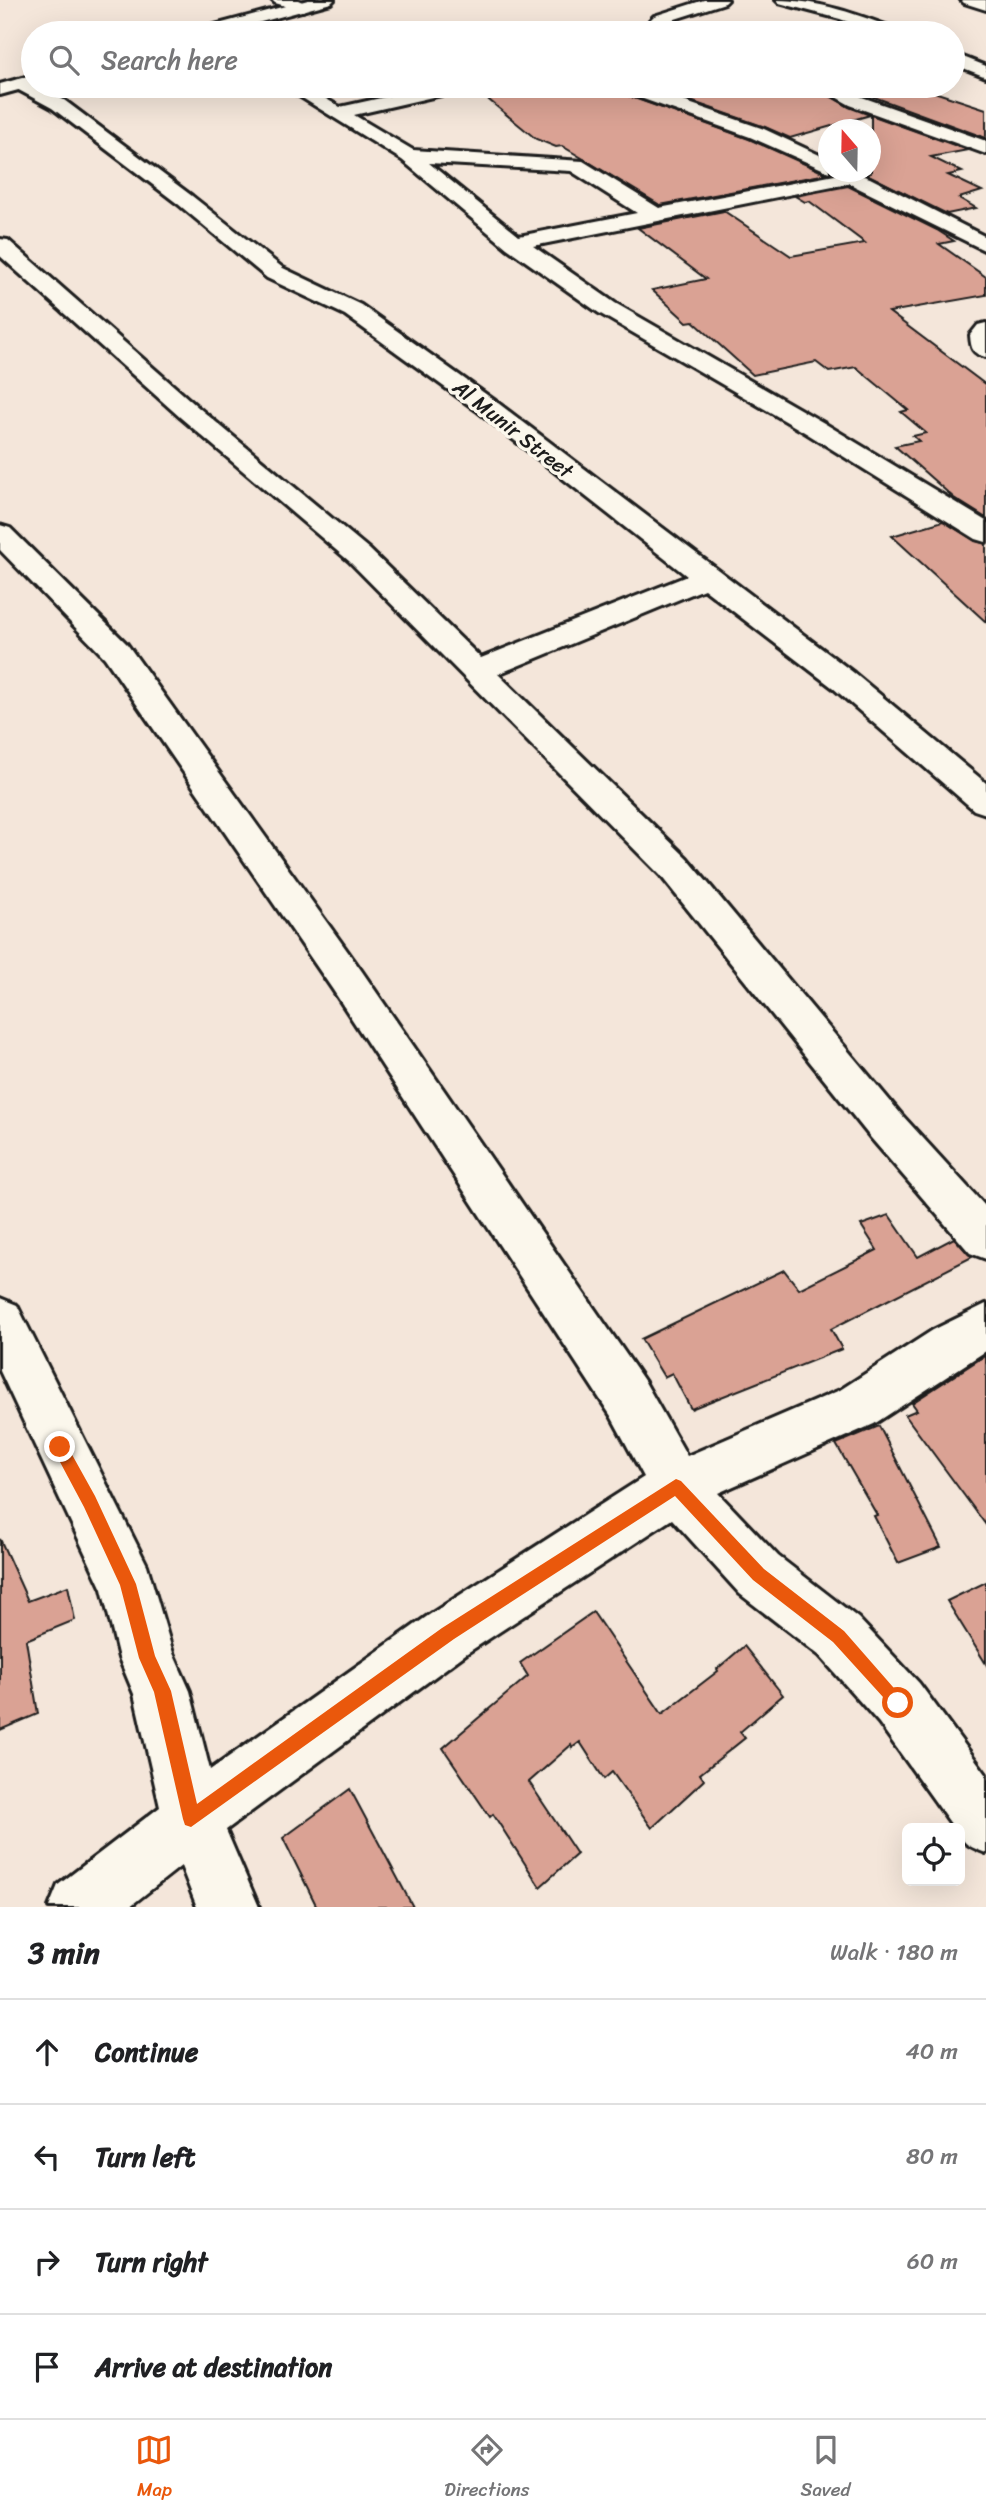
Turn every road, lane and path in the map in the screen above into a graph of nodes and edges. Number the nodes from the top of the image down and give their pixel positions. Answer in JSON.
{"nodes":[{"id":1,"x":280,"y":0,"type":"edge"},
{"id":2,"x":326,"y":0,"type":"edge"},
{"id":3,"x":720,"y":0,"type":"edge"},
{"id":4,"x":784,"y":0,"type":"edge"},
{"id":5,"x":969,"y":0,"type":"edge"},
{"id":6,"x":986,"y":5,"type":"edge"},
{"id":7,"x":303,"y":6,"type":"junction"},
{"id":8,"x":247,"y":21,"type":"edge"},
{"id":9,"x":662,"y":21,"type":"edge"},
{"id":10,"x":860,"y":21,"type":"edge"},
{"id":11,"x":965,"y":63,"type":"edge"},
{"id":12,"x":986,"y":72,"type":"edge"},
{"id":13,"x":45,"y":98,"type":"edge"},
{"id":14,"x":313,"y":98,"type":"edge"},
{"id":15,"x":405,"y":98,"type":"edge"},
{"id":16,"x":658,"y":98,"type":"edge"},
{"id":17,"x":850,"y":98,"type":"edge"},
{"id":18,"x":339,"y":113,"type":"junction"},
{"id":19,"x":986,"y":148,"type":"edge"},
{"id":20,"x":409,"y":156,"type":"junction"},
{"id":21,"x":818,"y":160,"type":"edge"},
{"id":22,"x":818,"y":180,"type":"edge"},
{"id":23,"x":863,"y":182,"type":"edge"},
{"id":24,"x":655,"y":215,"type":"junction"},
{"id":25,"x":515,"y":243,"type":"junction"},
{"id":26,"x":0,"y":245,"type":"edge"},
{"id":27,"x":986,"y":245,"type":"edge"},
{"id":28,"x":986,"y":330,"type":"edge"},
{"id":29,"x":986,"y":351,"type":"edge"},
{"id":30,"x":986,"y":533,"type":"edge"},
{"id":31,"x":0,"y":534,"type":"edge"},
{"id":32,"x":709,"y":577,"type":"junction"},
{"id":33,"x":477,"y":671,"type":"junction"},
{"id":34,"x":986,"y":802,"type":"edge"},
{"id":35,"x":986,"y":1239,"type":"edge"},
{"id":36,"x":0,"y":1320,"type":"edge"},
{"id":37,"x":986,"y":1326,"type":"edge"},
{"id":38,"x":676,"y":1486,"type":"junction"},
{"id":39,"x":191,"y":1819,"type":"junction"},
{"id":40,"x":986,"y":1823,"type":"edge"},
{"id":41,"x":80,"y":1907,"type":"edge"},
{"id":42,"x":228,"y":1907,"type":"edge"}],
"edges":[{"from":1,"to":7,"type":"street"},
{"from":2,"to":7,"type":"street"},
{"from":3,"to":9,"type":"street"},
{"from":4,"to":10,"type":"street"},
{"from":5,"to":6,"type":"street"},
{"from":7,"to":8,"type":"street"},
{"from":11,"to":12,"type":"street"},
{"from":13,"to":32,"type":"street","name":"Al Munir Street"},
{"from":14,"to":18,"type":"street"},
{"from":15,"to":18,"type":"street"},
{"from":16,"to":21,"type":"street"},
{"from":17,"to":19,"type":"street"},
{"from":18,"to":20,"type":"street"},
{"from":20,"to":24,"type":"street"},
{"from":20,"to":25,"type":"street"},
{"from":22,"to":24,"type":"street"},
{"from":23,"to":27,"type":"street"},
{"from":24,"to":25,"type":"street"},
{"from":25,"to":30,"type":"street"},
{"from":26,"to":33,"type":"street"},
{"from":28,"to":29,"type":"street"},
{"from":31,"to":38,"type":"street"},
{"from":32,"to":33,"type":"street"},
{"from":32,"to":34,"type":"street","name":"Al Munir Street"},
{"from":33,"to":35,"type":"street"},
{"from":36,"to":39,"type":"street"},
{"from":37,"to":38,"type":"street"},
{"from":38,"to":39,"type":"street"},
{"from":38,"to":40,"type":"street"},
{"from":39,"to":41,"type":"street"},
{"from":39,"to":42,"type":"street"}]}
